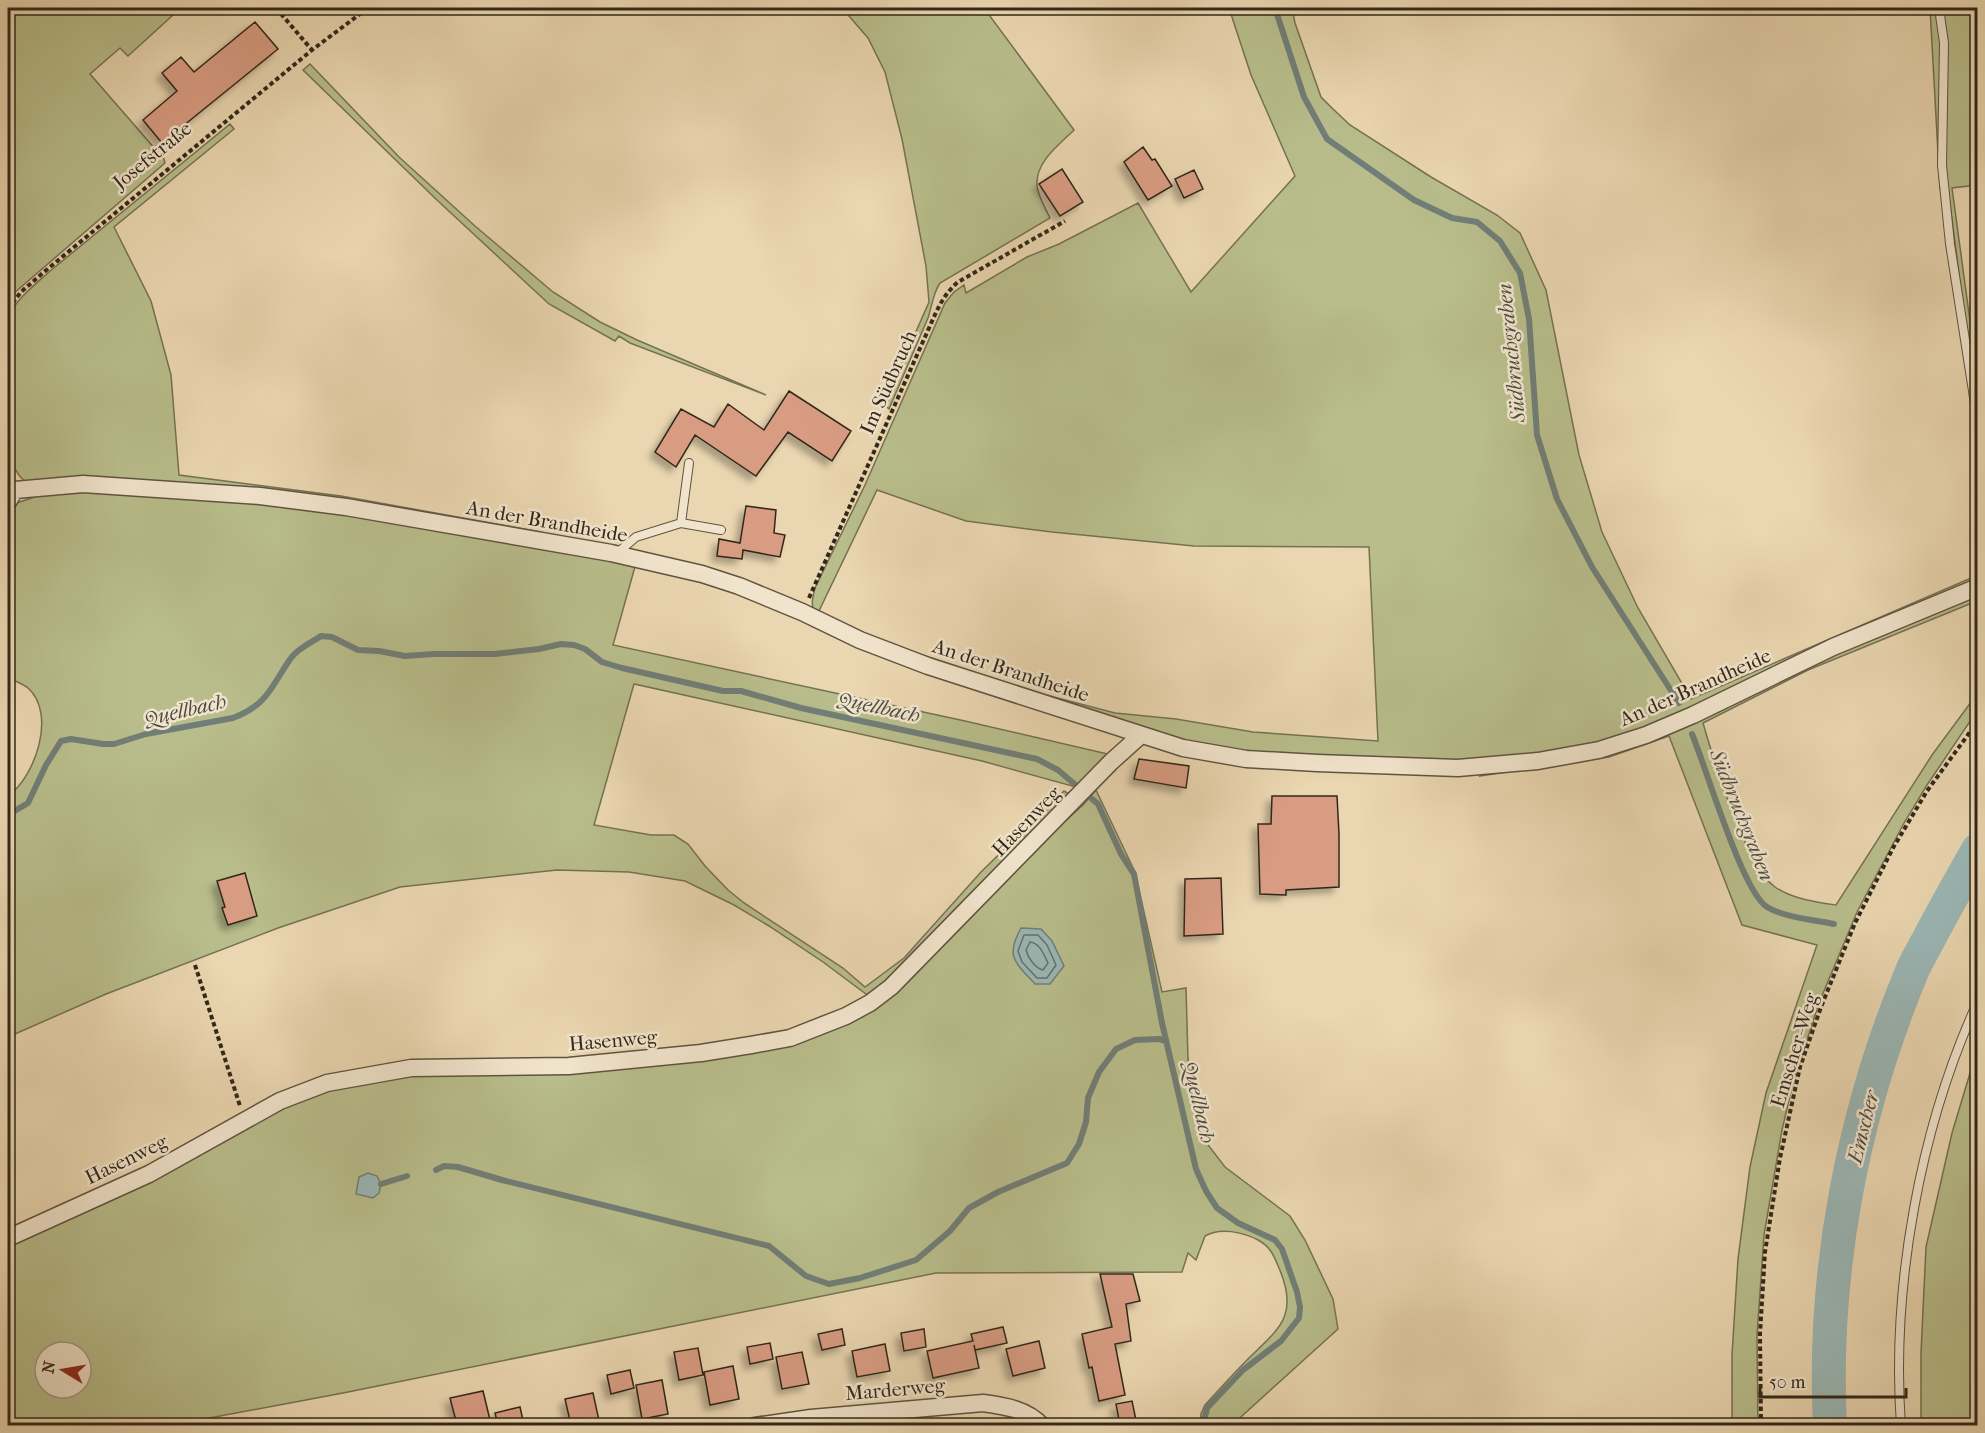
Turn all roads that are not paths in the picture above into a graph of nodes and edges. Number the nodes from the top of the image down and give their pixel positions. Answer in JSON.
{"nodes":[{"id":1,"x":1939,"y":8,"type":"edge"},
{"id":2,"x":1977,"y":423,"type":"edge"},
{"id":3,"x":689,"y":463,"type":"dead end"},
{"id":4,"x":11,"y":496,"type":"edge"},
{"id":5,"x":681,"y":523,"type":"junction"},
{"id":6,"x":721,"y":530,"type":"dead end"},
{"id":7,"x":615,"y":554,"type":"junction"},
{"id":8,"x":1977,"y":587,"type":"edge"},
{"id":9,"x":1140,"y":735,"type":"junction"},
{"id":10,"x":1977,"y":1001,"type":"edge"},
{"id":11,"x":8,"y":1238,"type":"edge"},
{"id":12,"x":812,"y":1422,"type":"edge"},
{"id":13,"x":1040,"y":1422,"type":"edge"},
{"id":14,"x":755,"y":1425,"type":"edge"},
{"id":15,"x":1901,"y":1425,"type":"edge"}],
"edges":[{"from":1,"to":2,"type":"lane"},
{"from":3,"to":5,"type":"lane"},
{"from":4,"to":7,"type":"street","name":"An der Brandheide"},
{"from":5,"to":6,"type":"lane"},
{"from":5,"to":7,"type":"lane"},
{"from":7,"to":9,"type":"street","name":"An der Brandheide"},
{"from":8,"to":9,"type":"street","name":"An der Brandheide"},
{"from":9,"to":11,"type":"street","name":"Hasenweg"},
{"from":10,"to":15,"type":"lane"},
{"from":12,"to":13,"type":"street","name":"Marderweg"},
{"from":12,"to":14,"type":"street","name":"Marderweg"}]}
